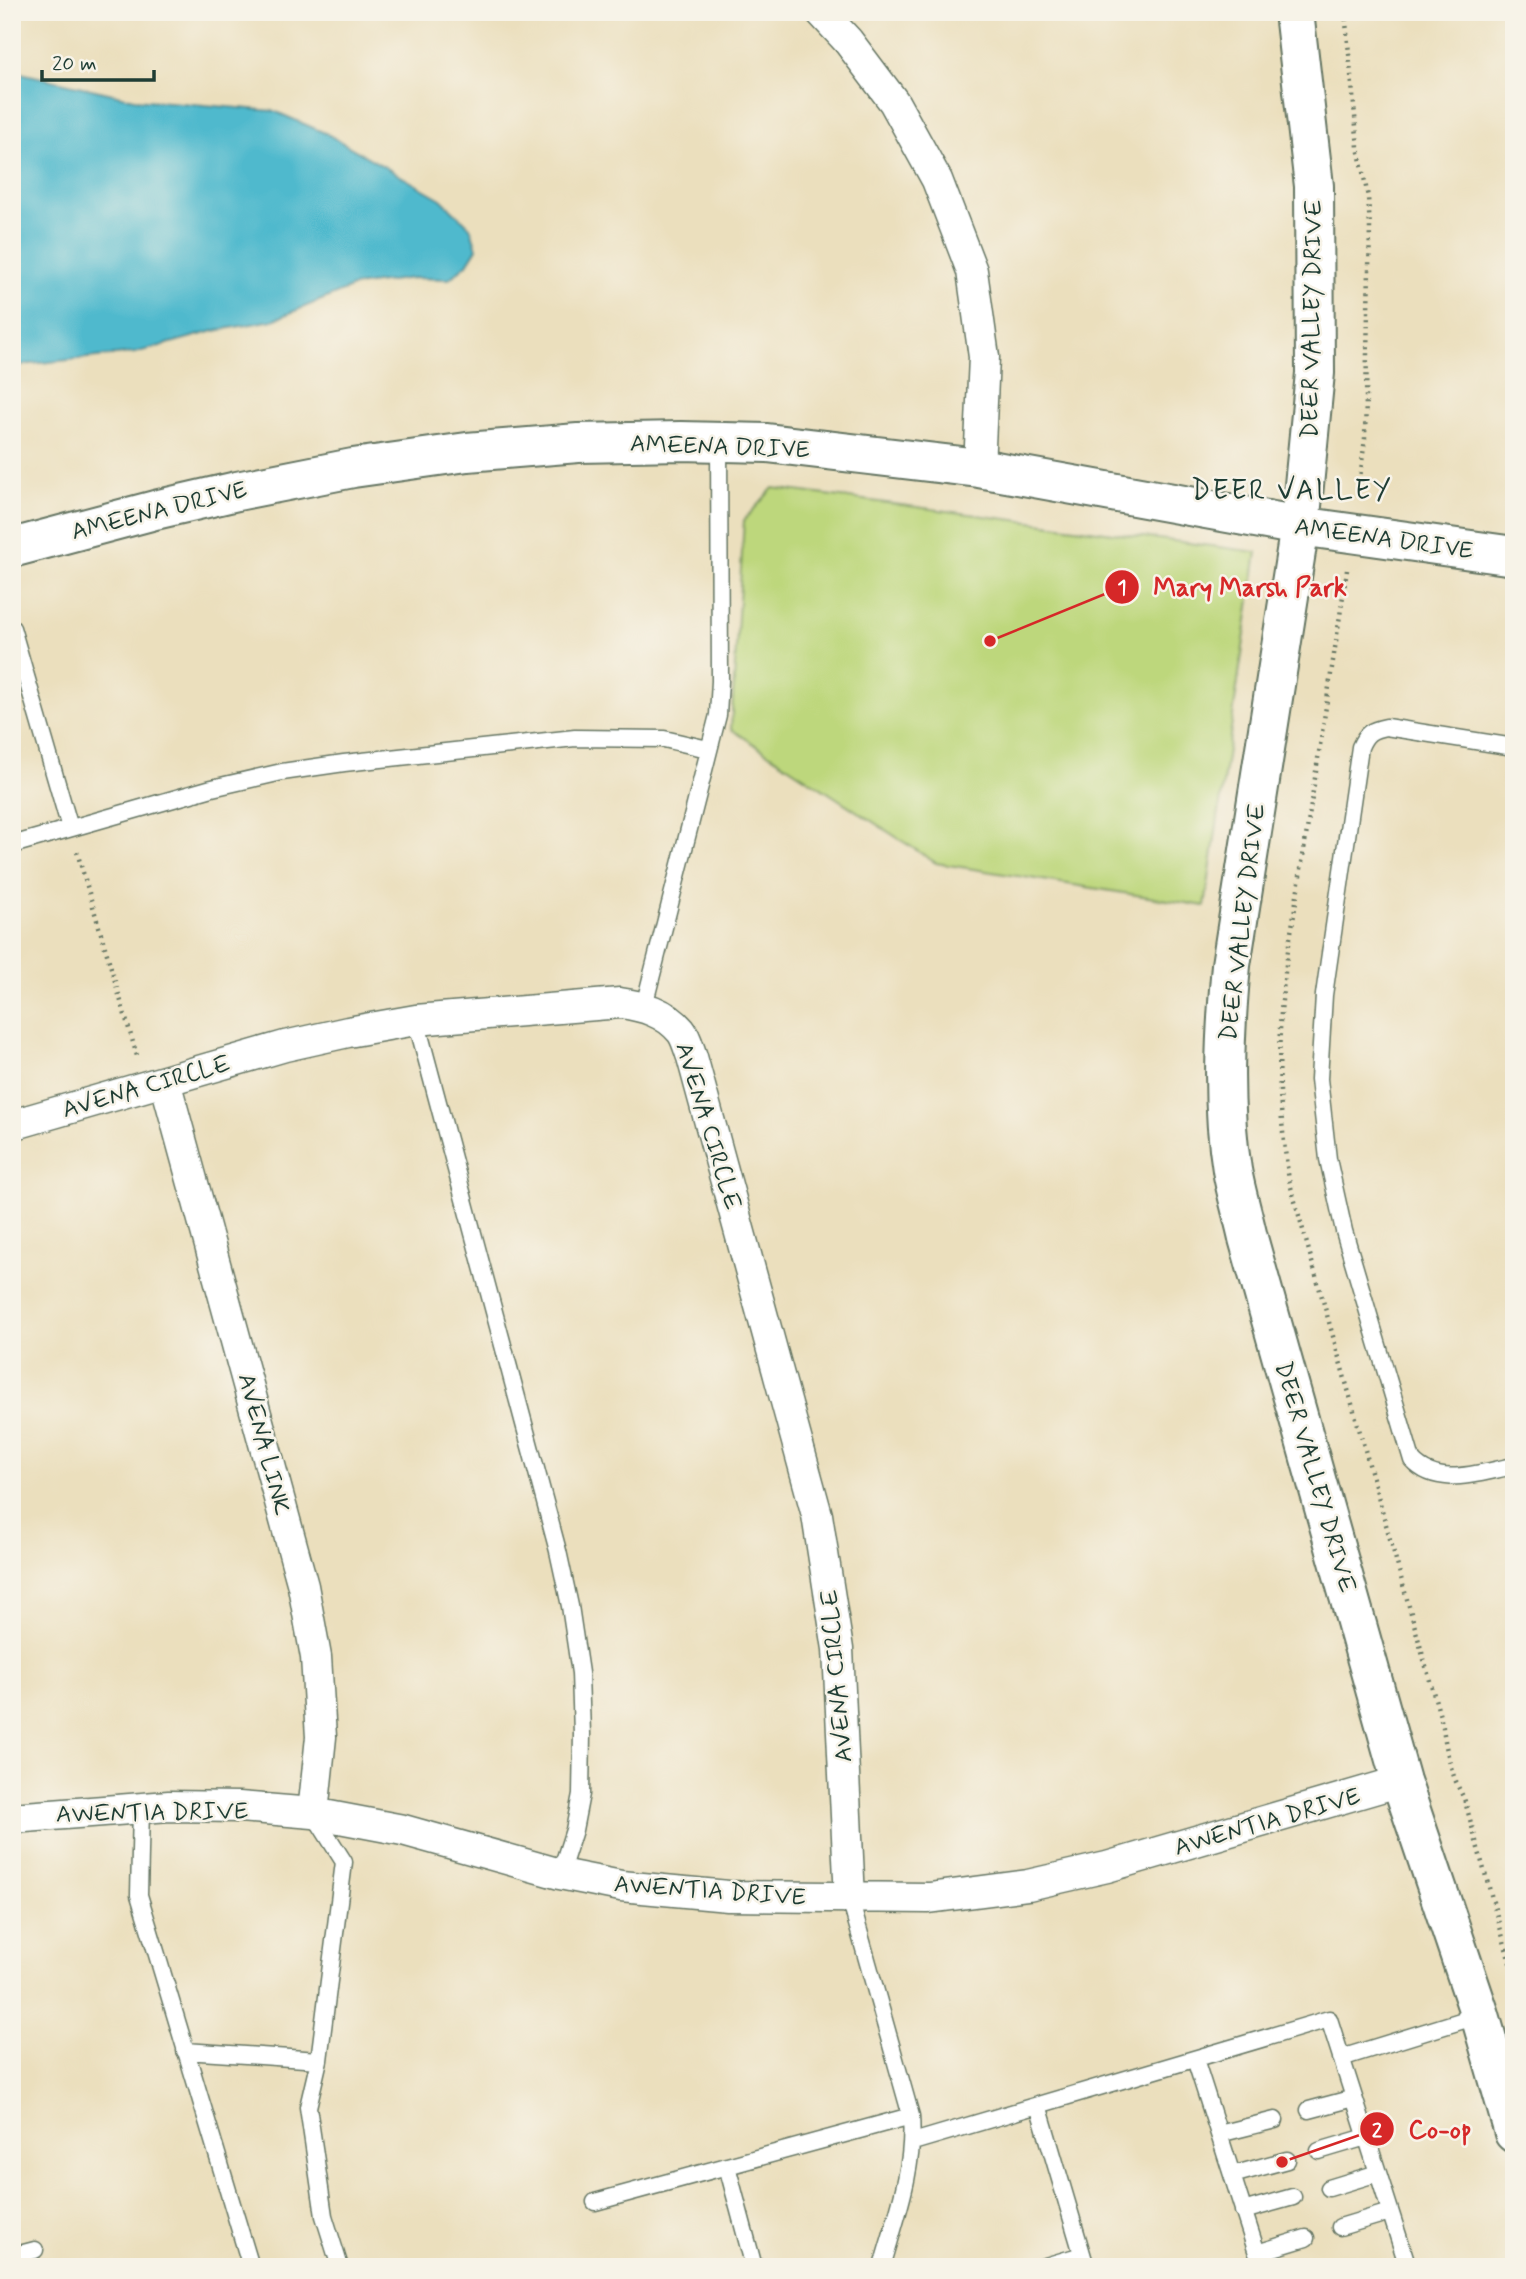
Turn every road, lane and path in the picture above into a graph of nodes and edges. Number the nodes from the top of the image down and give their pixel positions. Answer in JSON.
{"nodes":[{"id":1,"x":821,"y":12,"type":"edge"},
{"id":2,"x":1294,"y":12,"type":"edge"},
{"id":3,"x":1345,"y":12,"type":"edge"},
{"id":4,"x":719,"y":442,"type":"junction"},
{"id":5,"x":979,"y":468,"type":"junction"},
{"id":6,"x":1359,"y":489,"type":"dead end"},
{"id":7,"x":1300,"y":526,"type":"junction"},
{"id":8,"x":12,"y":548,"type":"edge"},
{"id":9,"x":1514,"y":556,"type":"edge"},
{"id":10,"x":12,"y":628,"type":"edge"},
{"id":11,"x":1514,"y":747,"type":"edge"},
{"id":12,"x":708,"y":749,"type":"junction"},
{"id":13,"x":70,"y":828,"type":"junction"},
{"id":14,"x":12,"y":845,"type":"edge"},
{"id":15,"x":644,"y":1006,"type":"junction"},
{"id":16,"x":416,"y":1020,"type":"junction"},
{"id":17,"x":156,"y":1084,"type":"junction"},
{"id":18,"x":12,"y":1125,"type":"edge"},
{"id":19,"x":1514,"y":1466,"type":"edge"},
{"id":20,"x":1445,"y":1745,"type":"dead end"},
{"id":21,"x":1401,"y":1782,"type":"junction"},
{"id":22,"x":141,"y":1808,"type":"junction"},
{"id":23,"x":313,"y":1813,"type":"junction"},
{"id":24,"x":12,"y":1818,"type":"edge"},
{"id":25,"x":560,"y":1874,"type":"junction"},
{"id":26,"x":850,"y":1899,"type":"junction"},
{"id":27,"x":1514,"y":1977,"type":"edge"},
{"id":28,"x":1480,"y":2015,"type":"junction"},
{"id":29,"x":185,"y":2050,"type":"junction"},
{"id":30,"x":1195,"y":2059,"type":"junction"},
{"id":31,"x":1341,"y":2059,"type":"junction"},
{"id":32,"x":319,"y":2060,"type":"junction"},
{"id":33,"x":1354,"y":2098,"type":"junction"},
{"id":34,"x":1038,"y":2105,"type":"junction"},
{"id":35,"x":1309,"y":2110,"type":"dead end"},
{"id":36,"x":911,"y":2116,"type":"junction"},
{"id":37,"x":1275,"y":2120,"type":"dead end"},
{"id":38,"x":1514,"y":2133,"type":"edge"},
{"id":39,"x":1219,"y":2134,"type":"junction"},
{"id":40,"x":1366,"y":2137,"type":"junction"},
{"id":41,"x":913,"y":2142,"type":"junction"},
{"id":42,"x":1319,"y":2151,"type":"dead end"},
{"id":43,"x":1287,"y":2160,"type":"dead end"},
{"id":44,"x":727,"y":2166,"type":"junction"},
{"id":45,"x":1378,"y":2173,"type":"junction"},
{"id":46,"x":1232,"y":2175,"type":"junction"},
{"id":47,"x":1329,"y":2188,"type":"dead end"},
{"id":48,"x":1293,"y":2197,"type":"dead end"},
{"id":49,"x":595,"y":2202,"type":"dead end"},
{"id":50,"x":1243,"y":2211,"type":"junction"},
{"id":51,"x":1390,"y":2211,"type":"junction"},
{"id":52,"x":1340,"y":2227,"type":"dead end"},
{"id":53,"x":1306,"y":2238,"type":"dead end"},
{"id":54,"x":35,"y":2249,"type":"dead end"},
{"id":55,"x":12,"y":2256,"type":"edge"},
{"id":56,"x":1259,"y":2260,"type":"edge"},
{"id":57,"x":1084,"y":2261,"type":"edge"},
{"id":58,"x":251,"y":2267,"type":"edge"},
{"id":59,"x":340,"y":2267,"type":"edge"},
{"id":60,"x":754,"y":2267,"type":"edge"},
{"id":61,"x":882,"y":2267,"type":"edge"},
{"id":62,"x":1042,"y":2267,"type":"edge"},
{"id":63,"x":1408,"y":2267,"type":"edge"}],
"edges":[{"from":1,"to":5,"type":"street"},
{"from":2,"to":7,"type":"street","name":"DEER VALLEY DRIVE"},
{"from":3,"to":6,"type":"path"},
{"from":4,"to":5,"type":"street","name":"AMEENA DRIVE"},
{"from":4,"to":8,"type":"street","name":"AMEENA DRIVE"},
{"from":4,"to":12,"type":"lane"},
{"from":5,"to":7,"type":"street","name":"AMEENA DRIVE"},
{"from":7,"to":9,"type":"street","name":"AMEENA DRIVE"},
{"from":7,"to":21,"type":"street","name":"DEER VALLEY DRIVE"},
{"from":10,"to":13,"type":"lane"},
{"from":11,"to":19,"type":"lane"},
{"from":12,"to":13,"type":"lane"},
{"from":12,"to":15,"type":"lane"},
{"from":13,"to":14,"type":"lane"},
{"from":13,"to":17,"type":"path"},
{"from":15,"to":16,"type":"street","name":"AVENA CIRCLE"},
{"from":15,"to":26,"type":"street","name":"AVENA CIRCLE"},
{"from":16,"to":17,"type":"street","name":"AVENA CIRCLE"},
{"from":16,"to":25,"type":"lane"},
{"from":17,"to":18,"type":"street","name":"AVENA CIRCLE"},
{"from":17,"to":23,"type":"street","name":"AVENA LINK"},
{"from":20,"to":27,"type":"path"},
{"from":21,"to":26,"type":"street","name":"AWENTIA DRIVE"},
{"from":21,"to":28,"type":"street","name":"DEER VALLEY DRIVE"},
{"from":22,"to":23,"type":"street","name":"AWENTIA DRIVE"},
{"from":22,"to":24,"type":"street","name":"AWENTIA DRIVE"},
{"from":22,"to":29,"type":"lane"},
{"from":23,"to":25,"type":"street","name":"AWENTIA DRIVE"},
{"from":23,"to":32,"type":"lane"},
{"from":25,"to":26,"type":"street","name":"AWENTIA DRIVE"},
{"from":26,"to":36,"type":"lane"},
{"from":28,"to":31,"type":"lane"},
{"from":28,"to":38,"type":"street","name":"DEER VALLEY DRIVE"},
{"from":29,"to":32,"type":"lane"},
{"from":29,"to":58,"type":"lane"},
{"from":30,"to":31,"type":"lane"},
{"from":30,"to":34,"type":"lane"},
{"from":30,"to":39,"type":"lane"},
{"from":31,"to":33,"type":"lane"},
{"from":32,"to":59,"type":"lane"},
{"from":33,"to":35,"type":"lane"},
{"from":33,"to":40,"type":"lane"},
{"from":34,"to":41,"type":"lane"},
{"from":34,"to":57,"type":"lane"},
{"from":36,"to":41,"type":"lane"},
{"from":36,"to":44,"type":"lane"},
{"from":37,"to":39,"type":"lane"},
{"from":39,"to":46,"type":"lane"},
{"from":40,"to":42,"type":"lane"},
{"from":40,"to":45,"type":"lane"},
{"from":41,"to":61,"type":"lane"},
{"from":43,"to":46,"type":"lane"},
{"from":44,"to":49,"type":"lane"},
{"from":44,"to":60,"type":"lane"},
{"from":45,"to":47,"type":"lane"},
{"from":45,"to":51,"type":"lane"},
{"from":46,"to":50,"type":"lane"},
{"from":48,"to":50,"type":"lane"},
{"from":50,"to":56,"type":"lane"},
{"from":51,"to":52,"type":"lane"},
{"from":51,"to":63,"type":"lane"},
{"from":53,"to":56,"type":"lane"},
{"from":54,"to":55,"type":"lane"},
{"from":57,"to":62,"type":"lane"}]}
